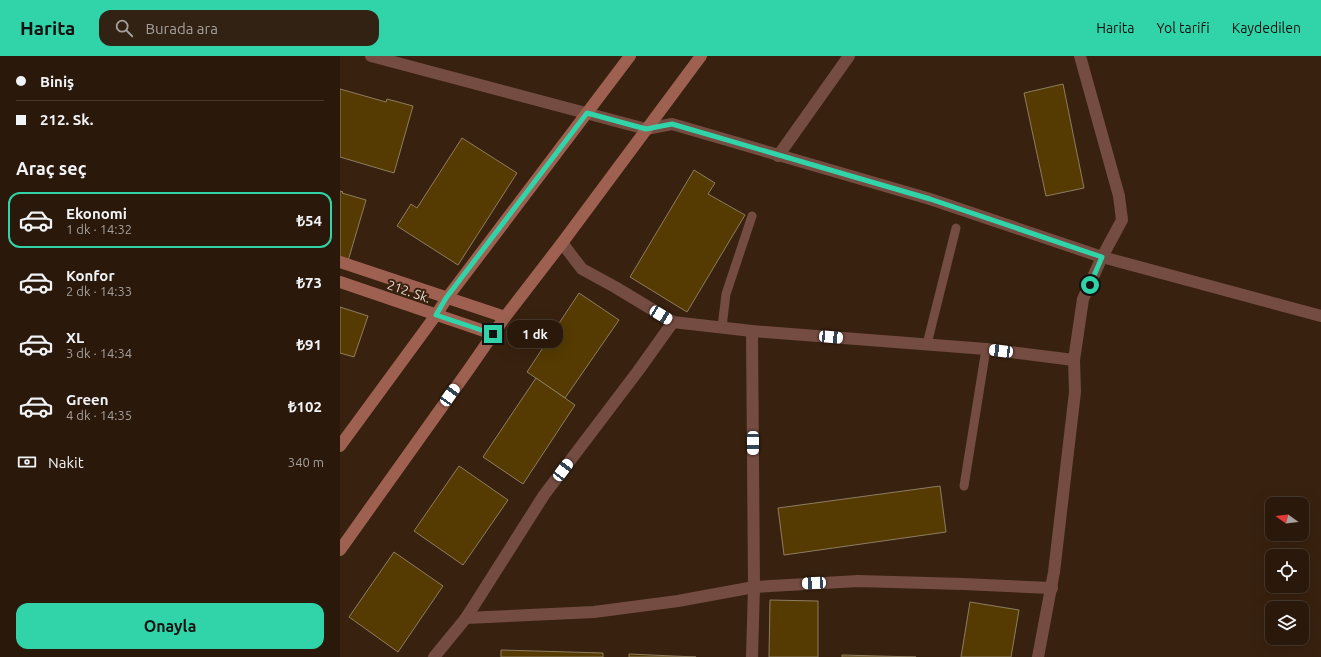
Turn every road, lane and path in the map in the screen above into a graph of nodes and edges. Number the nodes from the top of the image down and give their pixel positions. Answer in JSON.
{"nodes":[{"id":1,"x":371,"y":56,"type":"edge"},
{"id":2,"x":630,"y":56,"type":"edge"},
{"id":3,"x":701,"y":56,"type":"edge"},
{"id":4,"x":849,"y":56,"type":"edge"},
{"id":5,"x":1080,"y":56,"type":"edge"},
{"id":6,"x":587,"y":113,"type":"junction"},
{"id":7,"x":646,"y":129,"type":"junction"},
{"id":8,"x":778,"y":156,"type":"junction"},
{"id":9,"x":752,"y":216,"type":"dead end"},
{"id":10,"x":956,"y":228,"type":"dead end"},
{"id":11,"x":562,"y":243,"type":"junction"},
{"id":12,"x":1102,"y":257,"type":"junction"},
{"id":13,"x":340,"y":262,"type":"edge"},
{"id":14,"x":340,"y":282,"type":"edge"},
{"id":15,"x":446,"y":298,"type":"junction"},
{"id":16,"x":436,"y":315,"type":"junction"},
{"id":17,"x":1321,"y":316,"type":"edge"},
{"id":18,"x":505,"y":317,"type":"junction"},
{"id":19,"x":673,"y":322,"type":"junction"},
{"id":20,"x":722,"y":327,"type":"junction"},
{"id":21,"x":752,"y":331,"type":"junction"},
{"id":22,"x":493,"y":334,"type":"junction"},
{"id":23,"x":927,"y":344,"type":"junction"},
{"id":24,"x":986,"y":349,"type":"junction"},
{"id":25,"x":1074,"y":360,"type":"junction"},
{"id":26,"x":340,"y":446,"type":"edge"},
{"id":27,"x":964,"y":486,"type":"dead end"},
{"id":28,"x":340,"y":550,"type":"edge"},
{"id":29,"x":754,"y":587,"type":"junction"},
{"id":30,"x":1052,"y":588,"type":"junction"},
{"id":31,"x":466,"y":618,"type":"junction"},
{"id":32,"x":434,"y":657,"type":"edge"},
{"id":33,"x":752,"y":657,"type":"edge"},
{"id":34,"x":1038,"y":657,"type":"edge"}],
"edges":[{"from":1,"to":6,"type":"street"},
{"from":2,"to":6,"type":"main road"},
{"from":3,"to":7,"type":"main road"},
{"from":4,"to":8,"type":"street"},
{"from":5,"to":12,"type":"street"},
{"from":6,"to":7,"type":"street"},
{"from":6,"to":15,"type":"main road"},
{"from":7,"to":8,"type":"street"},
{"from":7,"to":11,"type":"main road"},
{"from":8,"to":12,"type":"street"},
{"from":9,"to":20,"type":"lane"},
{"from":10,"to":23,"type":"lane"},
{"from":11,"to":18,"type":"main road"},
{"from":11,"to":19,"type":"street"},
{"from":12,"to":17,"type":"street"},
{"from":12,"to":25,"type":"street"},
{"from":13,"to":15,"type":"main road"},
{"from":14,"to":16,"type":"main road","name":"212. Sk."},
{"from":15,"to":16,"type":"main road"},
{"from":15,"to":18,"type":"main road"},
{"from":16,"to":22,"type":"main road","name":"212. Sk."},
{"from":16,"to":26,"type":"main road"},
{"from":18,"to":22,"type":"main road"},
{"from":19,"to":20,"type":"street"},
{"from":19,"to":31,"type":"street"},
{"from":20,"to":21,"type":"street"},
{"from":21,"to":23,"type":"street"},
{"from":21,"to":29,"type":"street"},
{"from":22,"to":28,"type":"main road"},
{"from":23,"to":24,"type":"street"},
{"from":24,"to":25,"type":"street"},
{"from":24,"to":27,"type":"lane"},
{"from":25,"to":30,"type":"street"},
{"from":29,"to":30,"type":"street"},
{"from":29,"to":31,"type":"street"},
{"from":29,"to":33,"type":"street"},
{"from":30,"to":34,"type":"street"},
{"from":31,"to":32,"type":"street"}]}
